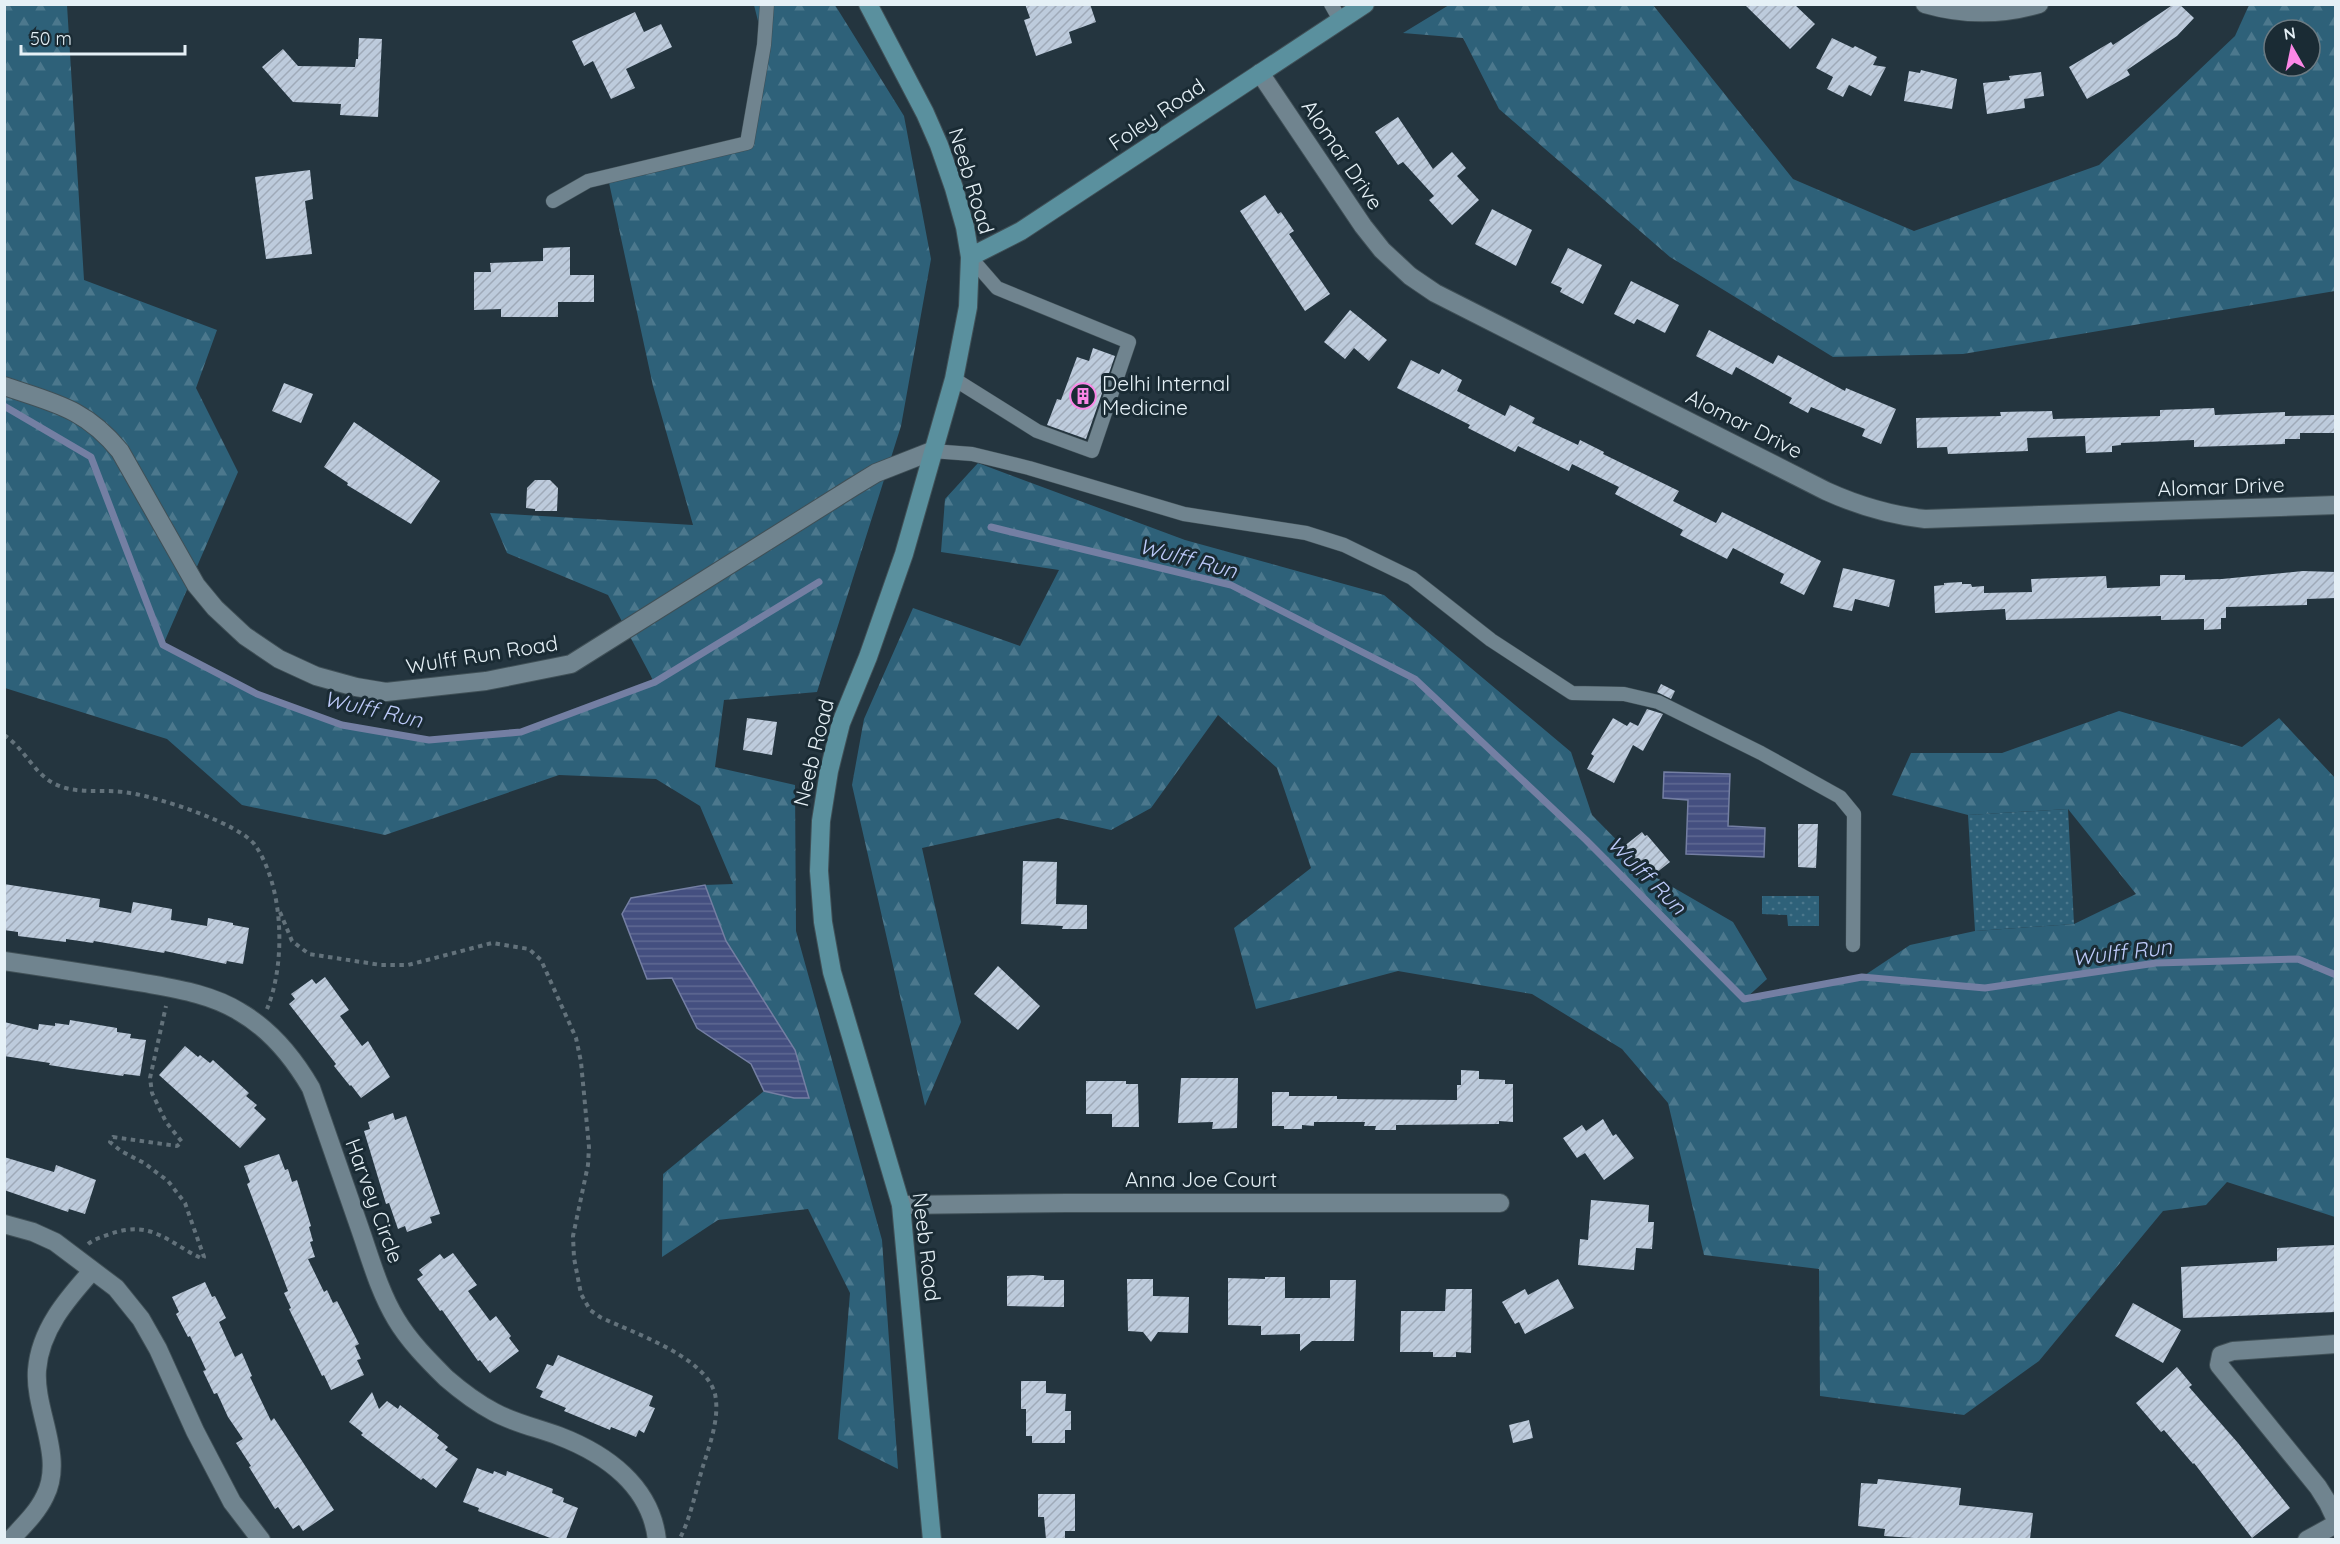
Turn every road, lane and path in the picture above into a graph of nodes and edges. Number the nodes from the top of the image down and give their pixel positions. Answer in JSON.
{"nodes":[{"id":1,"x":767,"y":4,"type":"edge"},
{"id":2,"x":868,"y":4,"type":"edge"},
{"id":3,"x":1365,"y":4,"type":"edge"},
{"id":4,"x":1925,"y":4,"type":"edge"},
{"id":5,"x":2040,"y":4,"type":"edge"},
{"id":6,"x":1336,"y":12,"type":"edge"},
{"id":7,"x":1260,"y":73,"type":"junction"},
{"id":8,"x":553,"y":201,"type":"dead end"},
{"id":9,"x":970,"y":257,"type":"junction"},
{"id":10,"x":954,"y":379,"type":"junction"},
{"id":11,"x":4,"y":386,"type":"edge"},
{"id":12,"x":932,"y":451,"type":"junction"},
{"id":13,"x":2336,"y":505,"type":"edge"},
{"id":14,"x":4,"y":735,"type":"edge"},
{"id":15,"x":280,"y":912,"type":"junction"},
{"id":16,"x":1853,"y":945,"type":"dead end"},
{"id":17,"x":4,"y":961,"type":"edge"},
{"id":18,"x":170,"y":988,"type":"junction"},
{"id":19,"x":260,"y":1026,"type":"junction"},
{"id":20,"x":1500,"y":1203,"type":"dead end"},
{"id":21,"x":901,"y":1205,"type":"junction"},
{"id":22,"x":4,"y":1224,"type":"edge"},
{"id":23,"x":75,"y":1258,"type":"junction"},
{"id":24,"x":92,"y":1271,"type":"junction"},
{"id":25,"x":2336,"y":1344,"type":"edge"},
{"id":26,"x":2336,"y":1522,"type":"edge"},
{"id":27,"x":10,"y":1539,"type":"edge"},
{"id":28,"x":261,"y":1539,"type":"edge"},
{"id":29,"x":657,"y":1539,"type":"edge"},
{"id":30,"x":679,"y":1539,"type":"edge"},
{"id":31,"x":932,"y":1539,"type":"edge"},
{"id":32,"x":2307,"y":1539,"type":"edge"}],
"edges":[{"from":1,"to":8,"type":"lane"},
{"from":2,"to":9,"type":"street","name":"Neeb Road"},
{"from":3,"to":6,"type":"street","name":"Foley Road"},
{"from":4,"to":5,"type":"street"},
{"from":6,"to":7,"type":"street","name":"Foley Road"},
{"from":7,"to":9,"type":"street","name":"Foley Road"},
{"from":7,"to":13,"type":"street","name":"Alomar Drive"},
{"from":9,"to":10,"type":"street","name":"Neeb Road"},
{"from":9,"to":10,"type":"lane"},
{"from":10,"to":12,"type":"street","name":"Neeb Road"},
{"from":11,"to":12,"type":"street","name":"Wulff Run Road"},
{"from":12,"to":16,"type":"lane"},
{"from":12,"to":21,"type":"street","name":"Neeb Road"},
{"from":14,"to":15,"type":"path"},
{"from":15,"to":19,"type":"path"},
{"from":15,"to":30,"type":"path"},
{"from":17,"to":18,"type":"street","name":"Harvey Circle"},
{"from":18,"to":19,"type":"street","name":"Harvey Circle"},
{"from":18,"to":23,"type":"path"},
{"from":19,"to":29,"type":"street","name":"Harvey Circle"},
{"from":20,"to":21,"type":"street","name":"Anna Joe Court"},
{"from":21,"to":31,"type":"street","name":"Neeb Road"},
{"from":22,"to":23,"type":"street"},
{"from":23,"to":24,"type":"street"},
{"from":24,"to":27,"type":"street"},
{"from":24,"to":28,"type":"street"},
{"from":25,"to":26,"type":"street"},
{"from":26,"to":32,"type":"street"}]}
